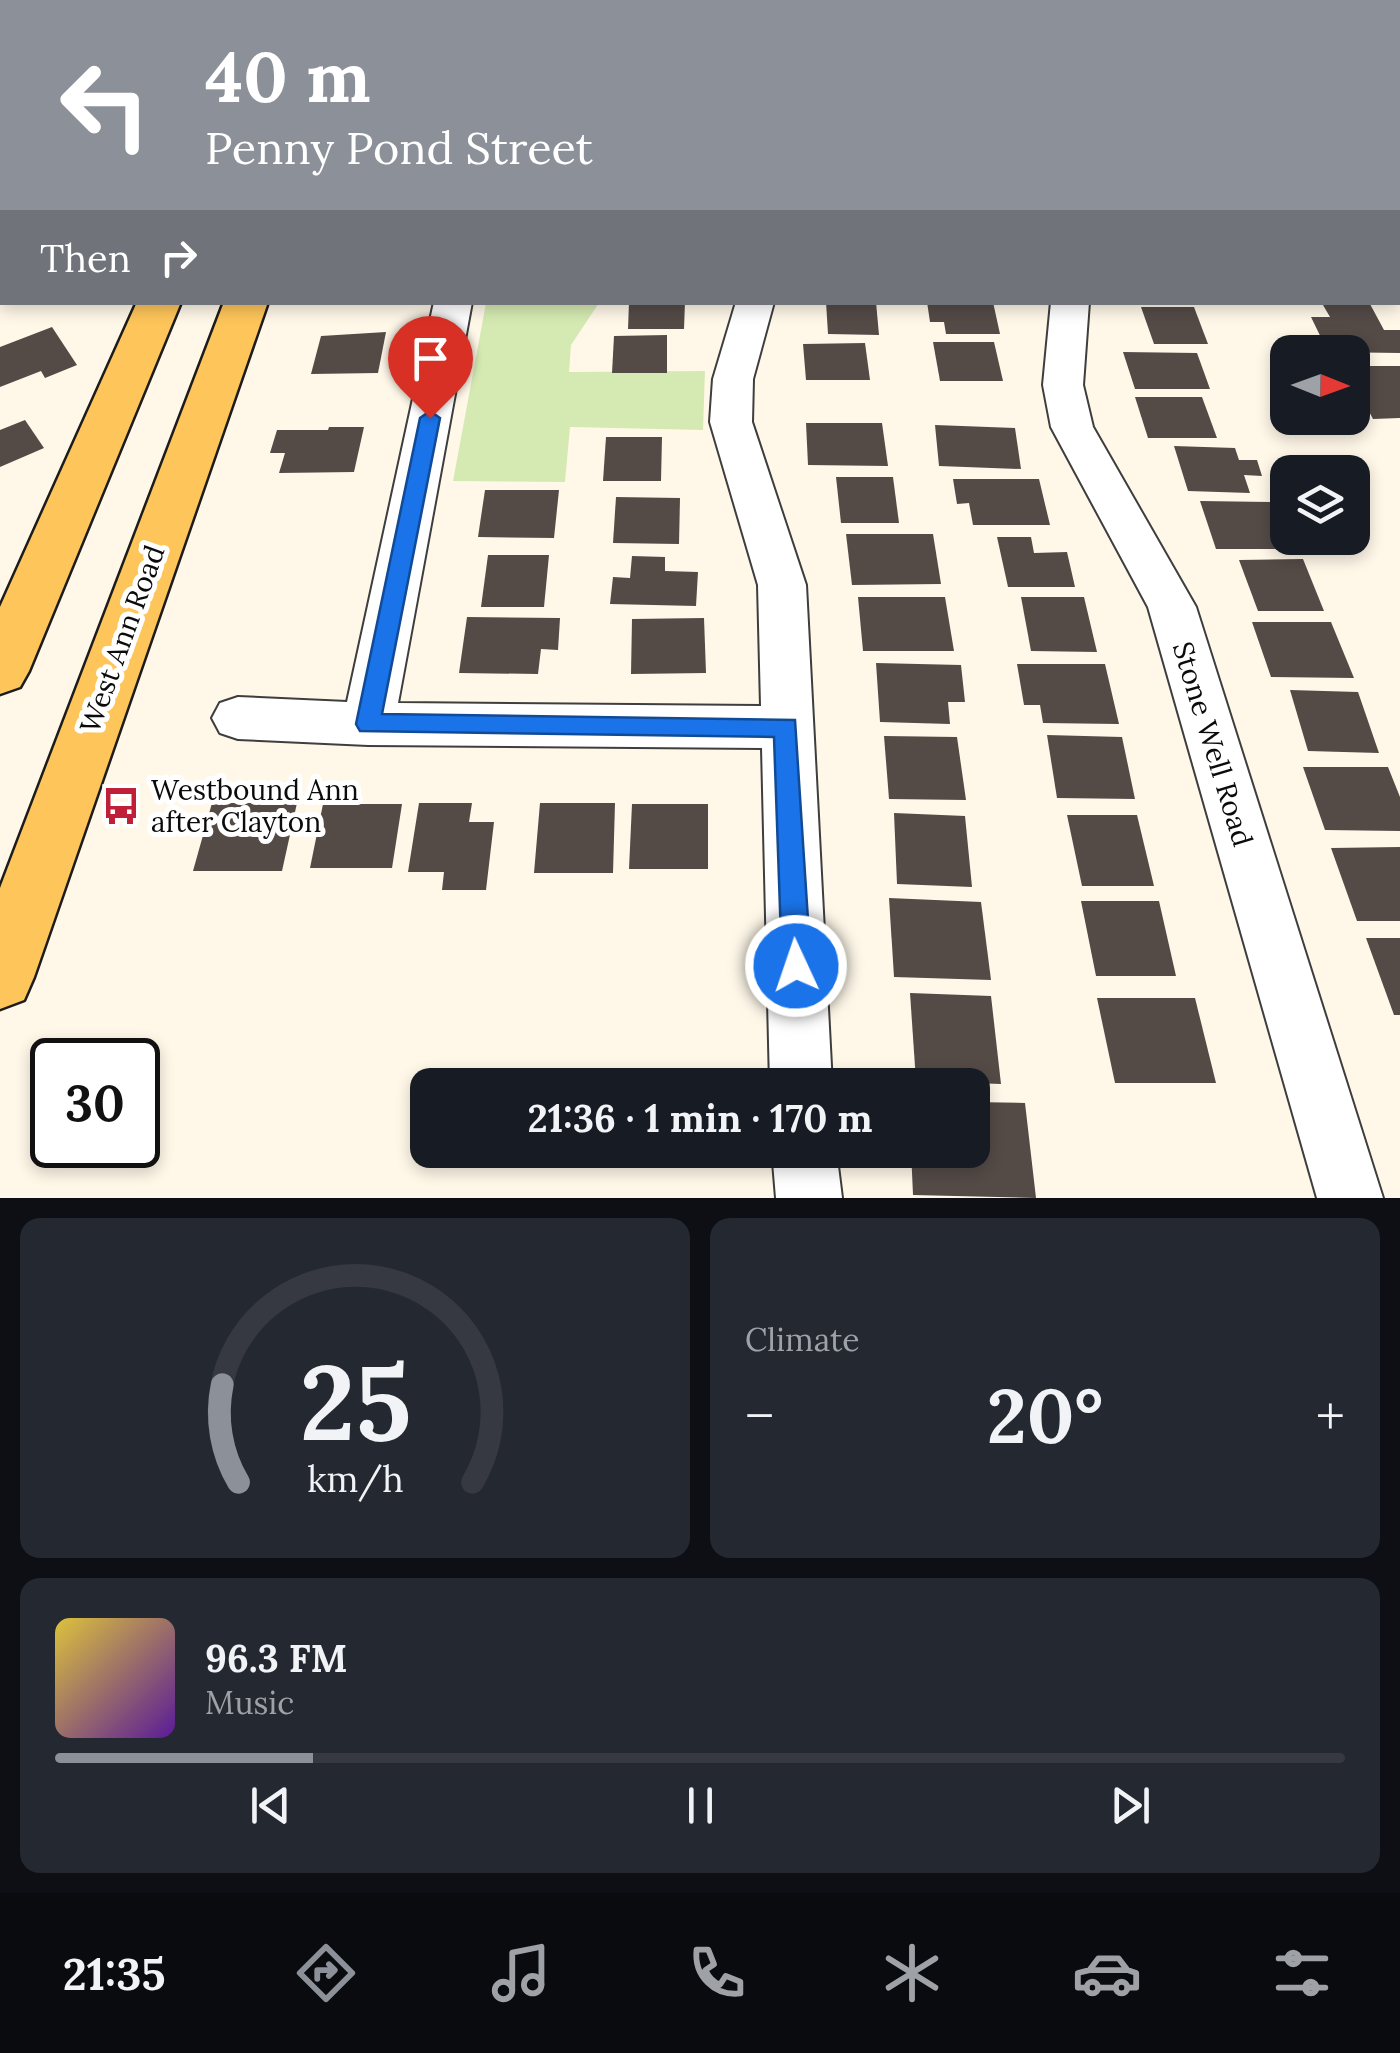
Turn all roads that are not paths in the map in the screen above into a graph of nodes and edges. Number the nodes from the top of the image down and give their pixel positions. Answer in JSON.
{"nodes":[{"id":1,"x":158,"y":305,"type":"edge"},
{"id":2,"x":205,"y":305,"type":"edge"},
{"id":3,"x":245,"y":305,"type":"edge"},
{"id":4,"x":452,"y":305,"type":"edge"},
{"id":5,"x":754,"y":305,"type":"edge"},
{"id":6,"x":1070,"y":305,"type":"edge"},
{"id":7,"x":200,"y":428,"type":"junction"},
{"id":8,"x":0,"y":671,"type":"edge"},
{"id":9,"x":238,"y":718,"type":"dead end"},
{"id":10,"x":368,"y":724,"type":"junction"},
{"id":11,"x":786,"y":727,"type":"junction"},
{"id":12,"x":0,"y":977,"type":"edge"},
{"id":13,"x":801,"y":1068,"type":"edge"},
{"id":14,"x":806,"y":1168,"type":"edge"},
{"id":15,"x":810,"y":1198,"type":"edge"},
{"id":16,"x":1350,"y":1198,"type":"edge"}],
"edges":[{"from":1,"to":8,"type":"main road"},
{"from":2,"to":7,"type":"main road"},
{"from":3,"to":7,"type":"main road","name":"West Ann Road"},
{"from":4,"to":10,"type":"street"},
{"from":5,"to":11,"type":"street"},
{"from":6,"to":16,"type":"street","name":"Stone Well Road"},
{"from":7,"to":12,"type":"main road","name":"West Ann Road"},
{"from":9,"to":10,"type":"street"},
{"from":10,"to":11,"type":"street"},
{"from":11,"to":13,"type":"street"},
{"from":14,"to":15,"type":"street"}]}
